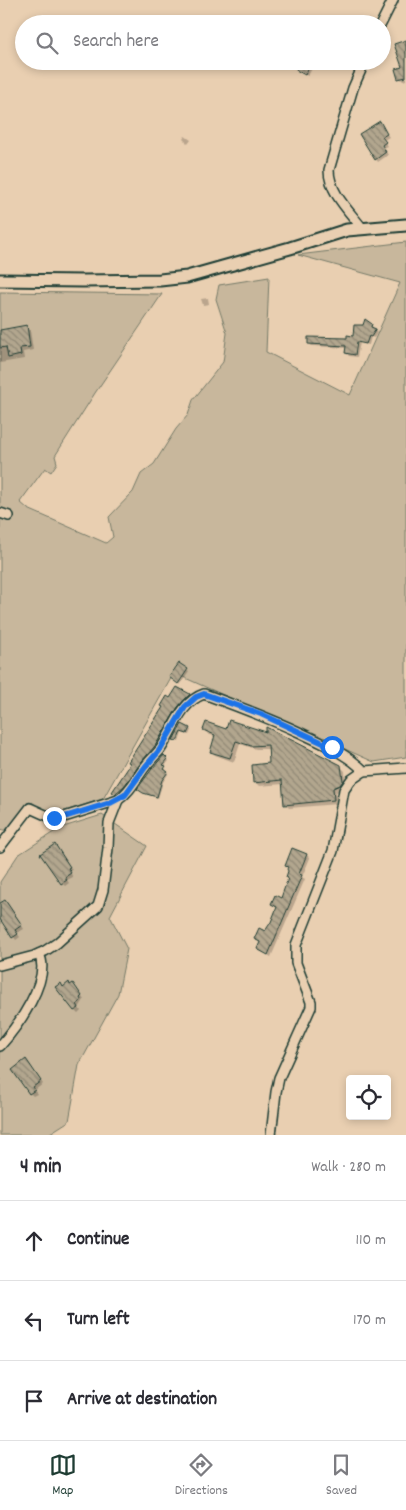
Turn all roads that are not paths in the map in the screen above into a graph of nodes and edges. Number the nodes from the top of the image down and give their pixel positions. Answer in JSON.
{"nodes":[{"id":1,"x":393,"y":0,"type":"edge"},
{"id":2,"x":386,"y":15,"type":"edge"},
{"id":3,"x":361,"y":70,"type":"edge"},
{"id":4,"x":406,"y":225,"type":"edge"},
{"id":5,"x":362,"y":228,"type":"junction"},
{"id":6,"x":0,"y":280,"type":"edge"},
{"id":7,"x":406,"y":768,"type":"edge"},
{"id":8,"x":364,"y":770,"type":"junction"},
{"id":9,"x":118,"y":800,"type":"junction"},
{"id":10,"x":0,"y":846,"type":"edge"},
{"id":11,"x":39,"y":954,"type":"junction"},
{"id":12,"x":0,"y":965,"type":"edge"},
{"id":13,"x":0,"y":1046,"type":"edge"},
{"id":14,"x":271,"y":1135,"type":"edge"}],
"edges":[{"from":1,"to":2,"type":"street"},
{"from":3,"to":5,"type":"street"},
{"from":4,"to":5,"type":"street"},
{"from":5,"to":6,"type":"street"},
{"from":7,"to":8,"type":"street"},
{"from":8,"to":9,"type":"street"},
{"from":8,"to":14,"type":"street"},
{"from":9,"to":10,"type":"street"},
{"from":9,"to":11,"type":"street"},
{"from":11,"to":12,"type":"street"},
{"from":11,"to":13,"type":"street"}]}
